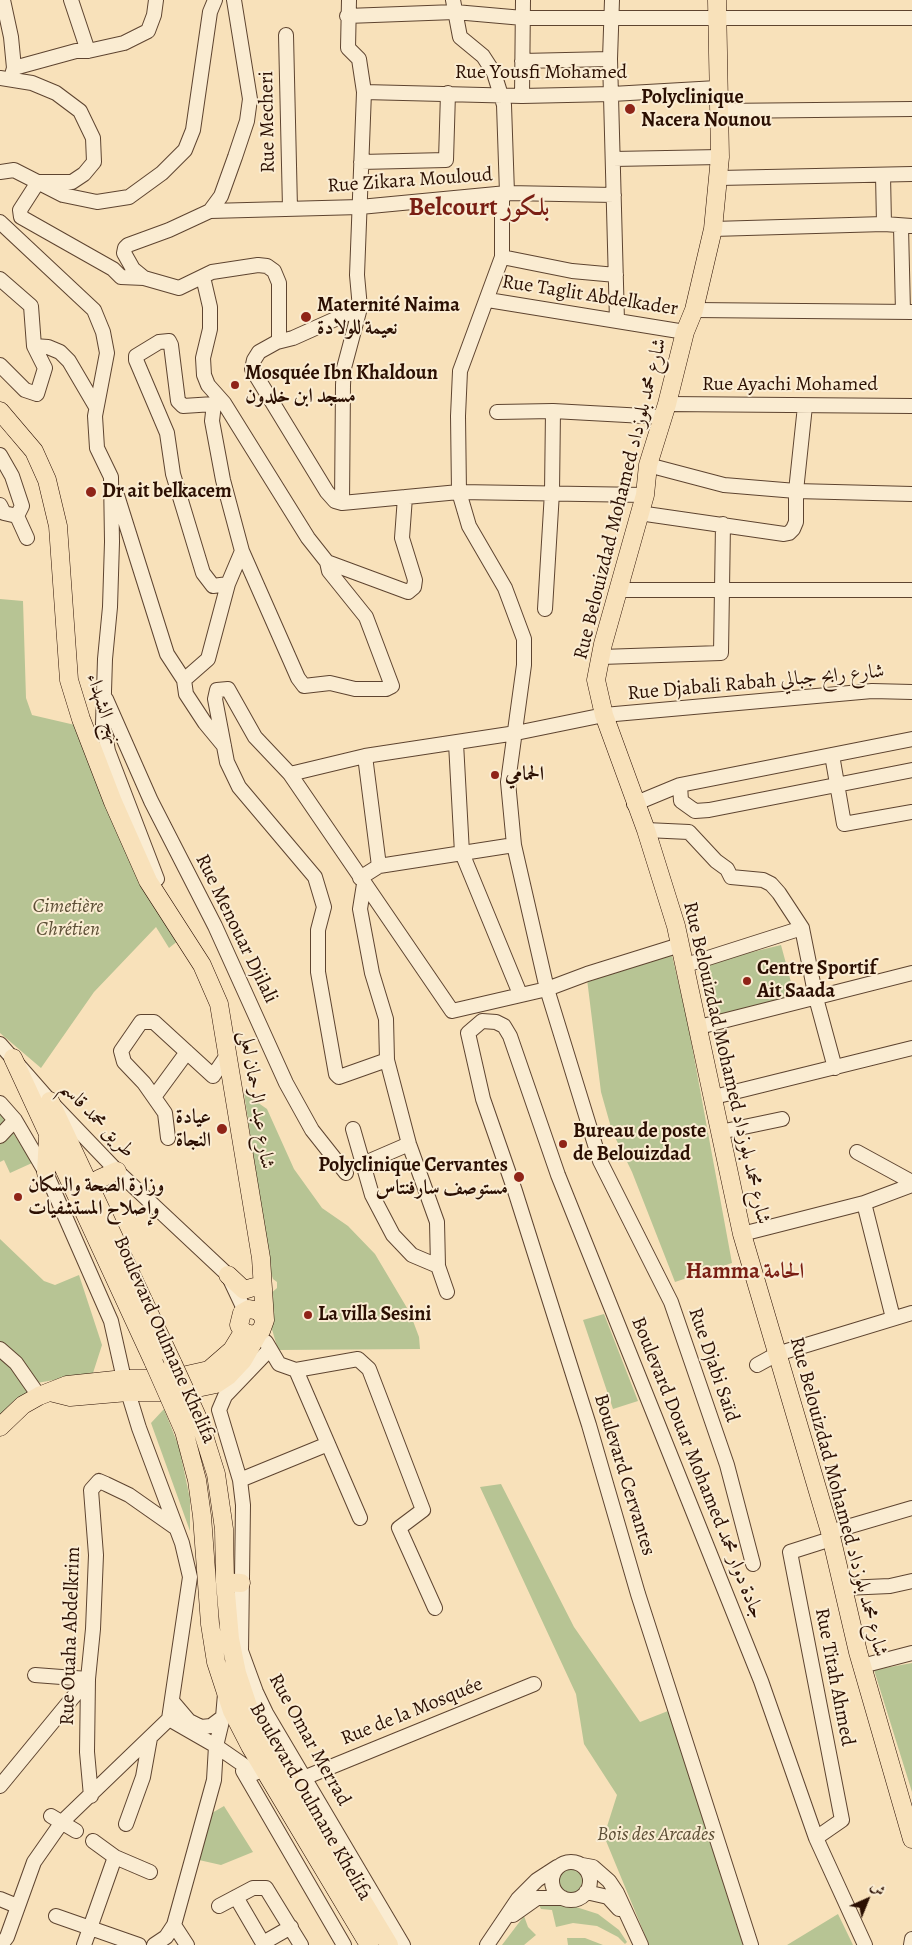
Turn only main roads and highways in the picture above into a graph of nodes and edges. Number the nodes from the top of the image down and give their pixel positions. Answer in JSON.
{"nodes":[{"id":1,"x":716,"y":0,"type":"edge"},
{"id":2,"x":0,"y":411,"type":"edge"},
{"id":3,"x":195,"y":954,"type":"joint"},
{"id":4,"x":13,"y":1058,"type":"road end"},
{"id":5,"x":49,"y":1117,"type":"junction"},
{"id":6,"x":118,"y":1171,"type":"road end"},
{"id":7,"x":46,"y":1173,"type":"road end"},
{"id":8,"x":91,"y":1190,"type":"junction"},
{"id":9,"x":260,"y":1258,"type":"junction"},
{"id":10,"x":228,"y":1275,"type":"road end"},
{"id":11,"x":254,"y":1287,"type":"junction"},
{"id":12,"x":247,"y":1310,"type":"junction"},
{"id":13,"x":257,"y":1329,"type":"junction"},
{"id":14,"x":0,"y":1427,"type":"edge"},
{"id":15,"x":912,"y":1839,"type":"edge"},
{"id":16,"x":369,"y":1945,"type":"edge"},
{"id":17,"x":389,"y":1945,"type":"edge"}],
"edges":[{"from":1,"to":15,"type":"main road","name":"Rue Belouizdad Mohamed شارع محمد بلوزداد"},
{"from":2,"to":3,"type":"main road","name":"نهج الشهداء"},
{"from":3,"to":9,"type":"main road","name":"شارع عبد الرحمان لعلى"},
{"from":4,"to":5,"type":"main road","name":"Boulevard Oulmane Khelifa"},
{"from":5,"to":7,"type":"main road"},
{"from":5,"to":8,"type":"main road","name":"Boulevard Oulmane Khelifa"},
{"from":5,"to":16,"type":"main road","name":"Boulevard Oulmane Khelifa","bridge":true},
{"from":6,"to":8,"type":"main road"},
{"from":8,"to":17,"type":"main road","name":"Boulevard Oulmane Khelifa","bridge":true},
{"from":9,"to":11,"type":"main road","name":"شارع عبد الرحمان لعلى"},
{"from":9,"to":13,"type":"main road","name":"شارع عبد الرحمان لعلى"},
{"from":10,"to":11,"type":"main road"},
{"from":11,"to":12,"type":"main road","name":"شارع عبد الرحمان لعلى"},
{"from":12,"to":13,"type":"main road"},
{"from":12,"to":13,"type":"main road","name":"شارع عبد الرحمان لعلى"},
{"from":13,"to":14,"type":"main road"}]}
